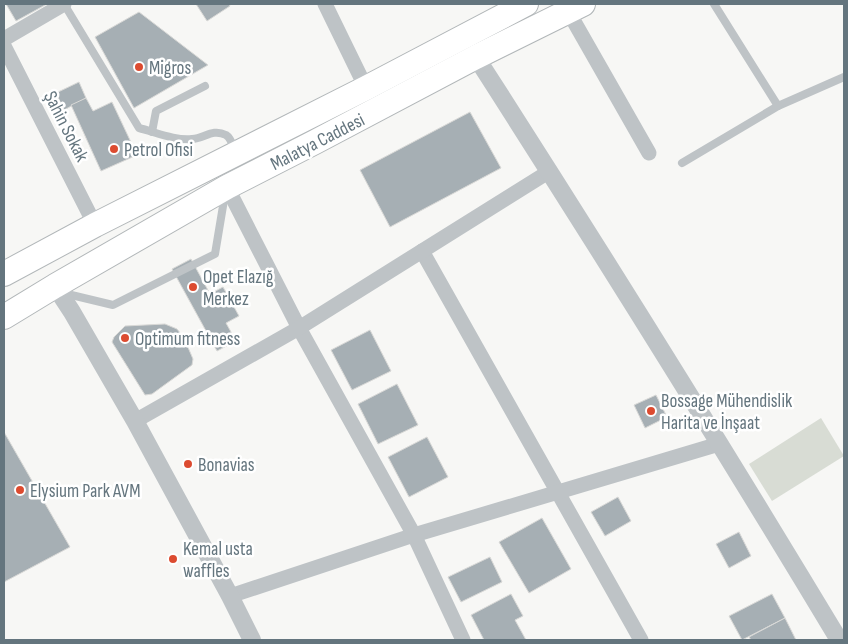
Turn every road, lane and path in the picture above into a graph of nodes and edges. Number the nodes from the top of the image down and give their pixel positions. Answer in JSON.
{"nodes":[{"id":1,"x":64,"y":4,"type":"edge"},
{"id":2,"x":325,"y":4,"type":"edge"},
{"id":3,"x":526,"y":4,"type":"edge"},
{"id":4,"x":714,"y":4,"type":"edge"},
{"id":5,"x":575,"y":8,"type":"edge"},
{"id":6,"x":4,"y":39,"type":"edge"},
{"id":7,"x":4,"y":46,"type":"edge"},
{"id":8,"x":476,"y":57,"type":"junction"},
{"id":9,"x":844,"y":77,"type":"edge"},
{"id":10,"x":205,"y":86,"type":"dead end"},
{"id":11,"x":366,"y":88,"type":"junction"},
{"id":12,"x":778,"y":106,"type":"junction"},
{"id":13,"x":152,"y":132,"type":"junction"},
{"id":14,"x":236,"y":153,"type":"junction"},
{"id":15,"x":649,"y":153,"type":"dead end"},
{"id":16,"x":682,"y":163,"type":"dead end"},
{"id":17,"x":550,"y":171,"type":"junction"},
{"id":18,"x":227,"y":187,"type":"junction"},
{"id":19,"x":94,"y":225,"type":"junction"},
{"id":20,"x":422,"y":251,"type":"junction"},
{"id":21,"x":15,"y":266,"type":"edge"},
{"id":22,"x":4,"y":274,"type":"edge"},
{"id":23,"x":56,"y":289,"type":"junction"},
{"id":24,"x":4,"y":306,"type":"edge"},
{"id":25,"x":4,"y":317,"type":"edge"},
{"id":26,"x":299,"y":328,"type":"junction"},
{"id":27,"x":135,"y":421,"type":"junction"},
{"id":28,"x":719,"y":444,"type":"junction"},
{"id":29,"x":557,"y":492,"type":"junction"},
{"id":30,"x":414,"y":535,"type":"junction"},
{"id":31,"x":230,"y":596,"type":"junction"},
{"id":32,"x":252,"y":640,"type":"edge"},
{"id":33,"x":463,"y":640,"type":"edge"},
{"id":34,"x":641,"y":640,"type":"edge"},
{"id":35,"x":839,"y":640,"type":"edge"}],
"edges":[{"from":1,"to":6,"type":"street"},
{"from":1,"to":13,"type":"lane"},
{"from":2,"to":11,"type":"street"},
{"from":3,"to":11,"type":"highway","name":"Malatya Caddesi"},
{"from":4,"to":12,"type":"lane"},
{"from":5,"to":8,"type":"highway","name":"Malatya Caddesi"},
{"from":5,"to":15,"type":"street"},
{"from":7,"to":19,"type":"street","name":"Şahin Sokak"},
{"from":8,"to":17,"type":"street"},
{"from":8,"to":18,"type":"highway","name":"Malatya Caddesi"},
{"from":9,"to":12,"type":"lane"},
{"from":10,"to":13,"type":"lane"},
{"from":11,"to":14,"type":"highway","name":"Malatya Caddesi"},
{"from":12,"to":16,"type":"lane"},
{"from":13,"to":14,"type":"lane"},
{"from":14,"to":19,"type":"highway","name":"Malatya Caddesi"},
{"from":17,"to":20,"type":"street"},
{"from":17,"to":28,"type":"street"},
{"from":18,"to":23,"type":"highway","name":"Malatya Caddesi"},
{"from":18,"to":23,"type":"lane"},
{"from":18,"to":26,"type":"street"},
{"from":19,"to":21,"type":"highway","name":"Malatya Caddesi"},
{"from":20,"to":26,"type":"street"},
{"from":20,"to":29,"type":"street"},
{"from":21,"to":22,"type":"highway","name":"Malatya Caddesi"},
{"from":23,"to":24,"type":"highway"},
{"from":23,"to":25,"type":"highway"},
{"from":23,"to":27,"type":"street"},
{"from":26,"to":27,"type":"street"},
{"from":26,"to":30,"type":"street"},
{"from":27,"to":31,"type":"street"},
{"from":28,"to":29,"type":"street"},
{"from":28,"to":35,"type":"street"},
{"from":29,"to":30,"type":"street"},
{"from":29,"to":34,"type":"street"},
{"from":30,"to":31,"type":"street"},
{"from":30,"to":33,"type":"street"},
{"from":31,"to":32,"type":"street"}]}
